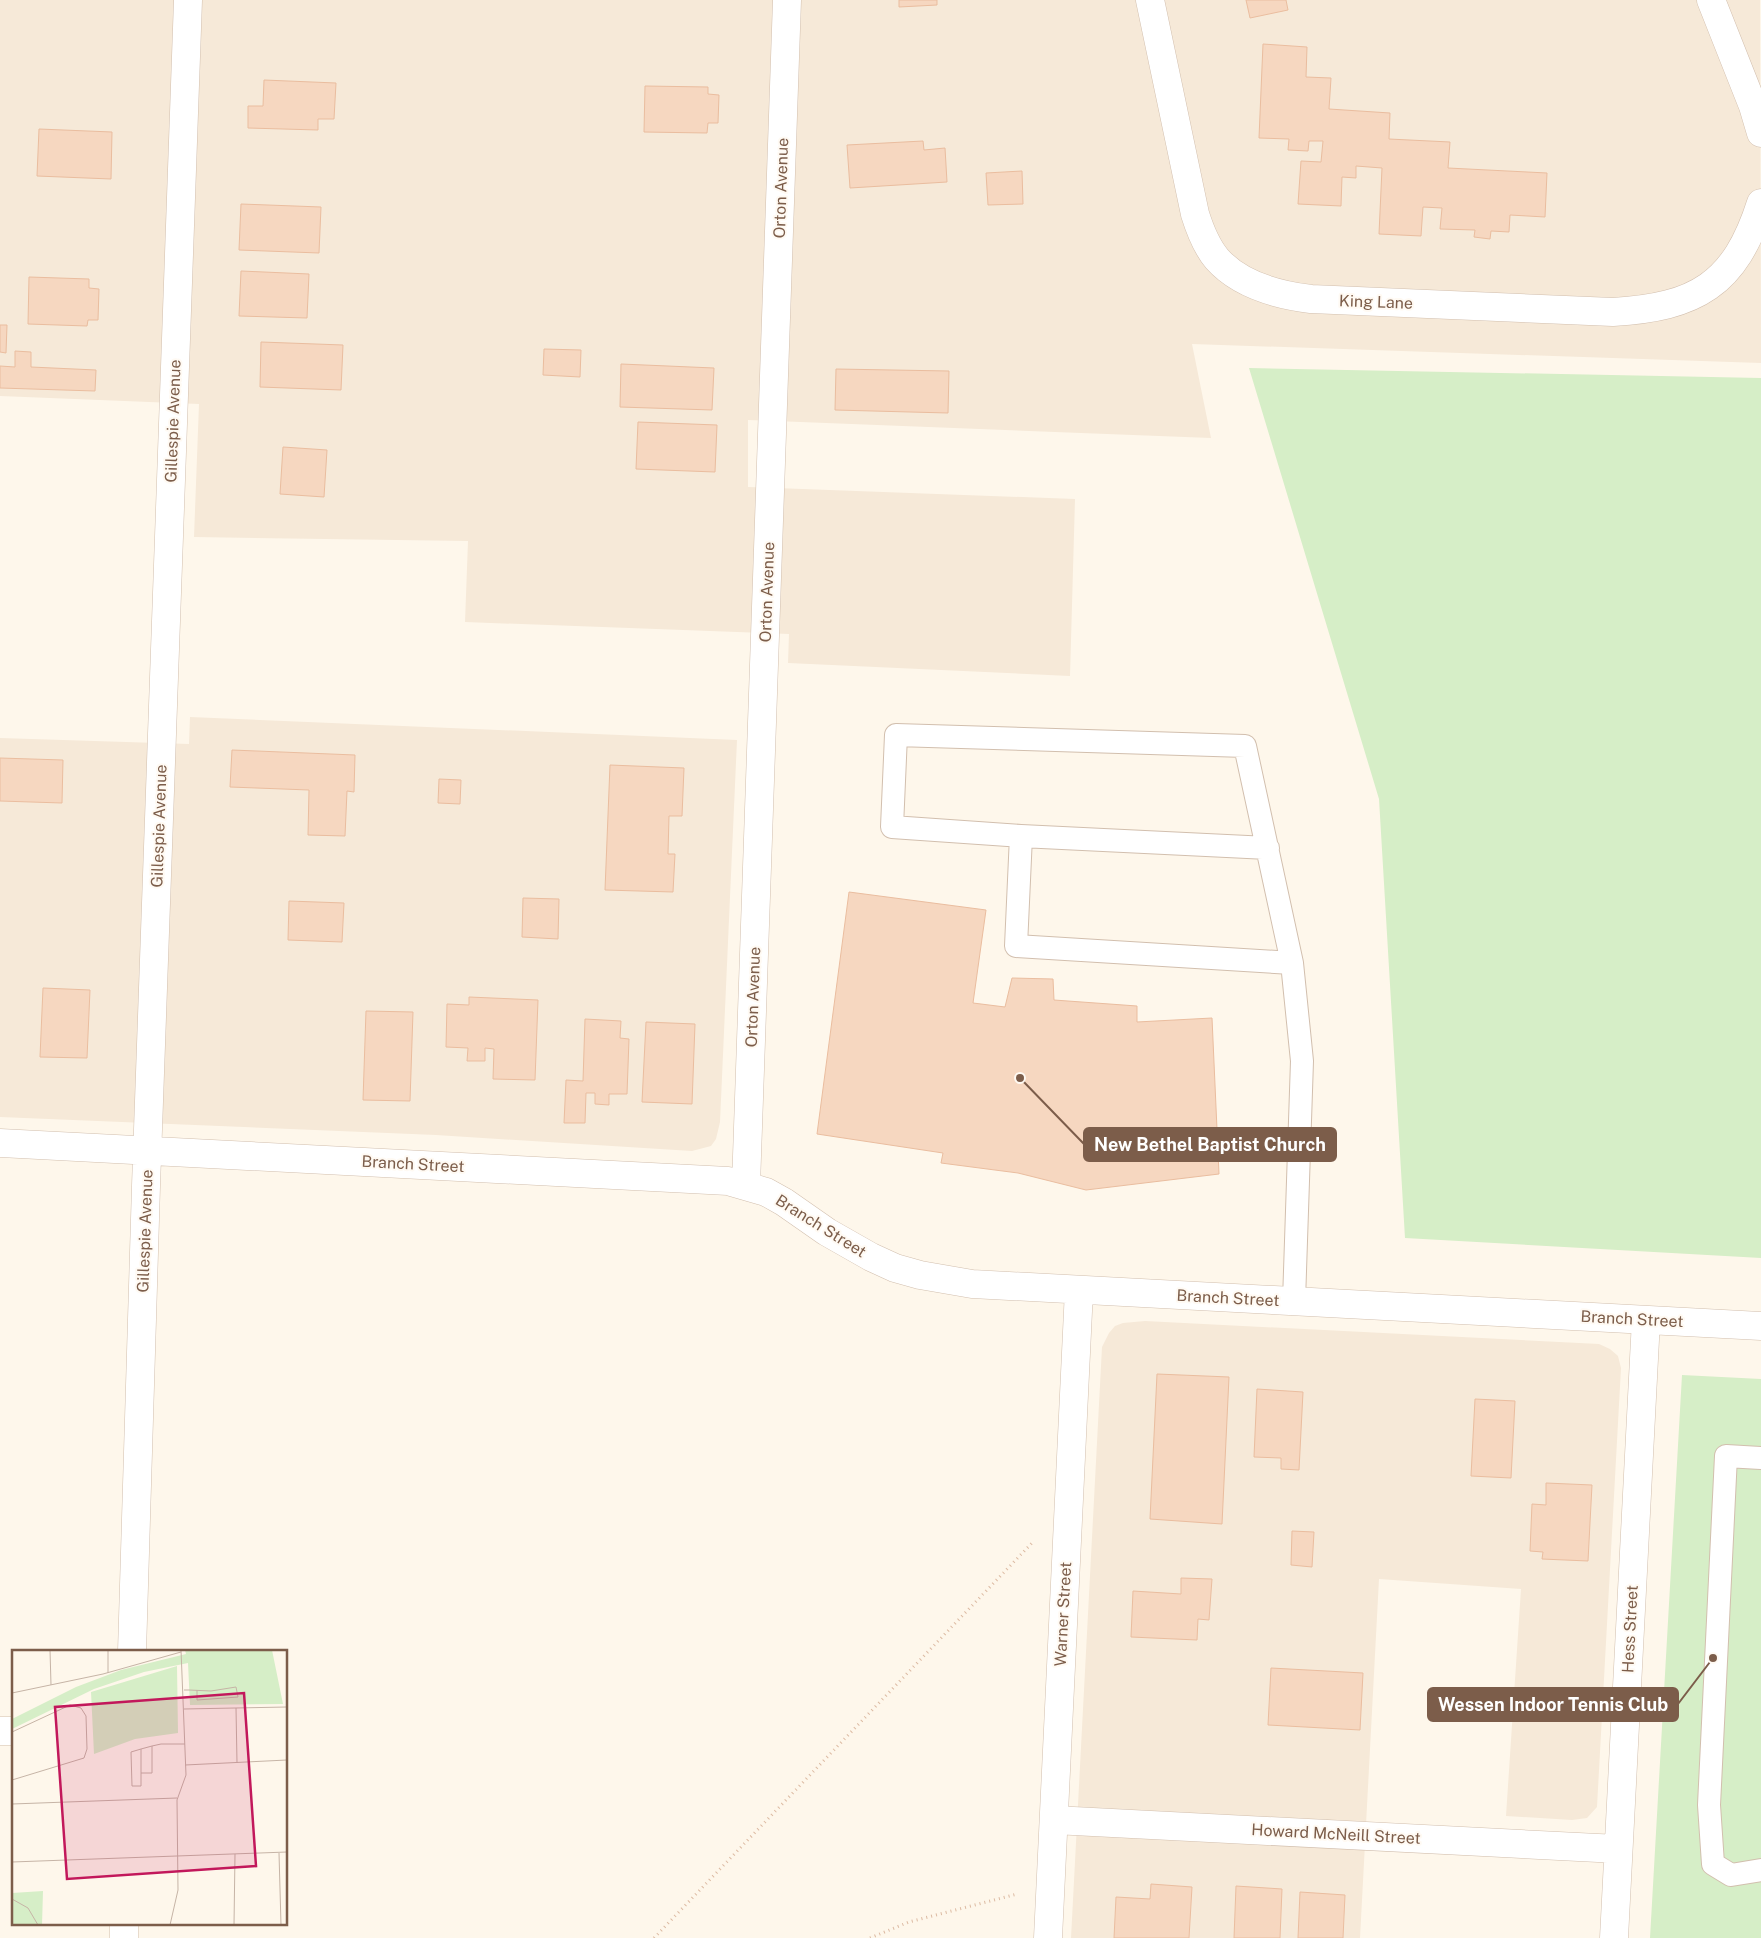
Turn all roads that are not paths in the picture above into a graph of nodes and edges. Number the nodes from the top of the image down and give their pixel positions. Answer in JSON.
{"nodes":[{"id":1,"x":188,"y":0,"type":"edge"},
{"id":2,"x":787,"y":0,"type":"edge"},
{"id":3,"x":1150,"y":0,"type":"edge"},
{"id":4,"x":1711,"y":0,"type":"edge"},
{"id":5,"x":1761,"y":133,"type":"edge"},
{"id":6,"x":1761,"y":203,"type":"edge"},
{"id":7,"x":1021,"y":836,"type":"junction"},
{"id":8,"x":1268,"y":848,"type":"junction"},
{"id":9,"x":1292,"y":963,"type":"junction"},
{"id":10,"x":0,"y":1143,"type":"edge"},
{"id":11,"x":147,"y":1150,"type":"junction"},
{"id":12,"x":746,"y":1185,"type":"junction"},
{"id":13,"x":1079,"y":1290,"type":"junction"},
{"id":14,"x":1294,"y":1301,"type":"junction"},
{"id":15,"x":1646,"y":1320,"type":"junction"},
{"id":16,"x":1761,"y":1326,"type":"edge"},
{"id":17,"x":1761,"y":1458,"type":"edge"},
{"id":18,"x":132,"y":1650,"type":"edge"},
{"id":19,"x":1054,"y":1820,"type":"junction"},
{"id":20,"x":1618,"y":1848,"type":"junction"},
{"id":21,"x":1761,"y":1870,"type":"edge"},
{"id":22,"x":1048,"y":1938,"type":"edge"},
{"id":23,"x":1614,"y":1938,"type":"edge"}],
"edges":[{"from":1,"to":11,"type":"street","name":"Gillespie Avenue"},
{"from":2,"to":12,"type":"street","name":"Orton Avenue"},
{"from":3,"to":6,"type":"street","name":"King Lane"},
{"from":4,"to":5,"type":"street"},
{"from":7,"to":8,"type":"lane"},
{"from":7,"to":8,"type":"lane"},
{"from":7,"to":9,"type":"lane"},
{"from":8,"to":9,"type":"lane"},
{"from":9,"to":14,"type":"lane"},
{"from":10,"to":11,"type":"street","name":"Branch Street"},
{"from":11,"to":12,"type":"street","name":"Branch Street"},
{"from":11,"to":18,"type":"street","name":"Gillespie Avenue"},
{"from":12,"to":13,"type":"street","name":"Branch Street"},
{"from":13,"to":14,"type":"street","name":"Branch Street"},
{"from":13,"to":19,"type":"street","name":"Warner Street"},
{"from":14,"to":15,"type":"street","name":"Branch Street"},
{"from":15,"to":16,"type":"street","name":"Branch Street"},
{"from":15,"to":20,"type":"street","name":"Hess Street"},
{"from":17,"to":21,"type":"lane"},
{"from":19,"to":20,"type":"street","name":"Howard McNeill Street"},
{"from":19,"to":22,"type":"street","name":"Warner Street"},
{"from":20,"to":23,"type":"street","name":"Hess Street"}]}
